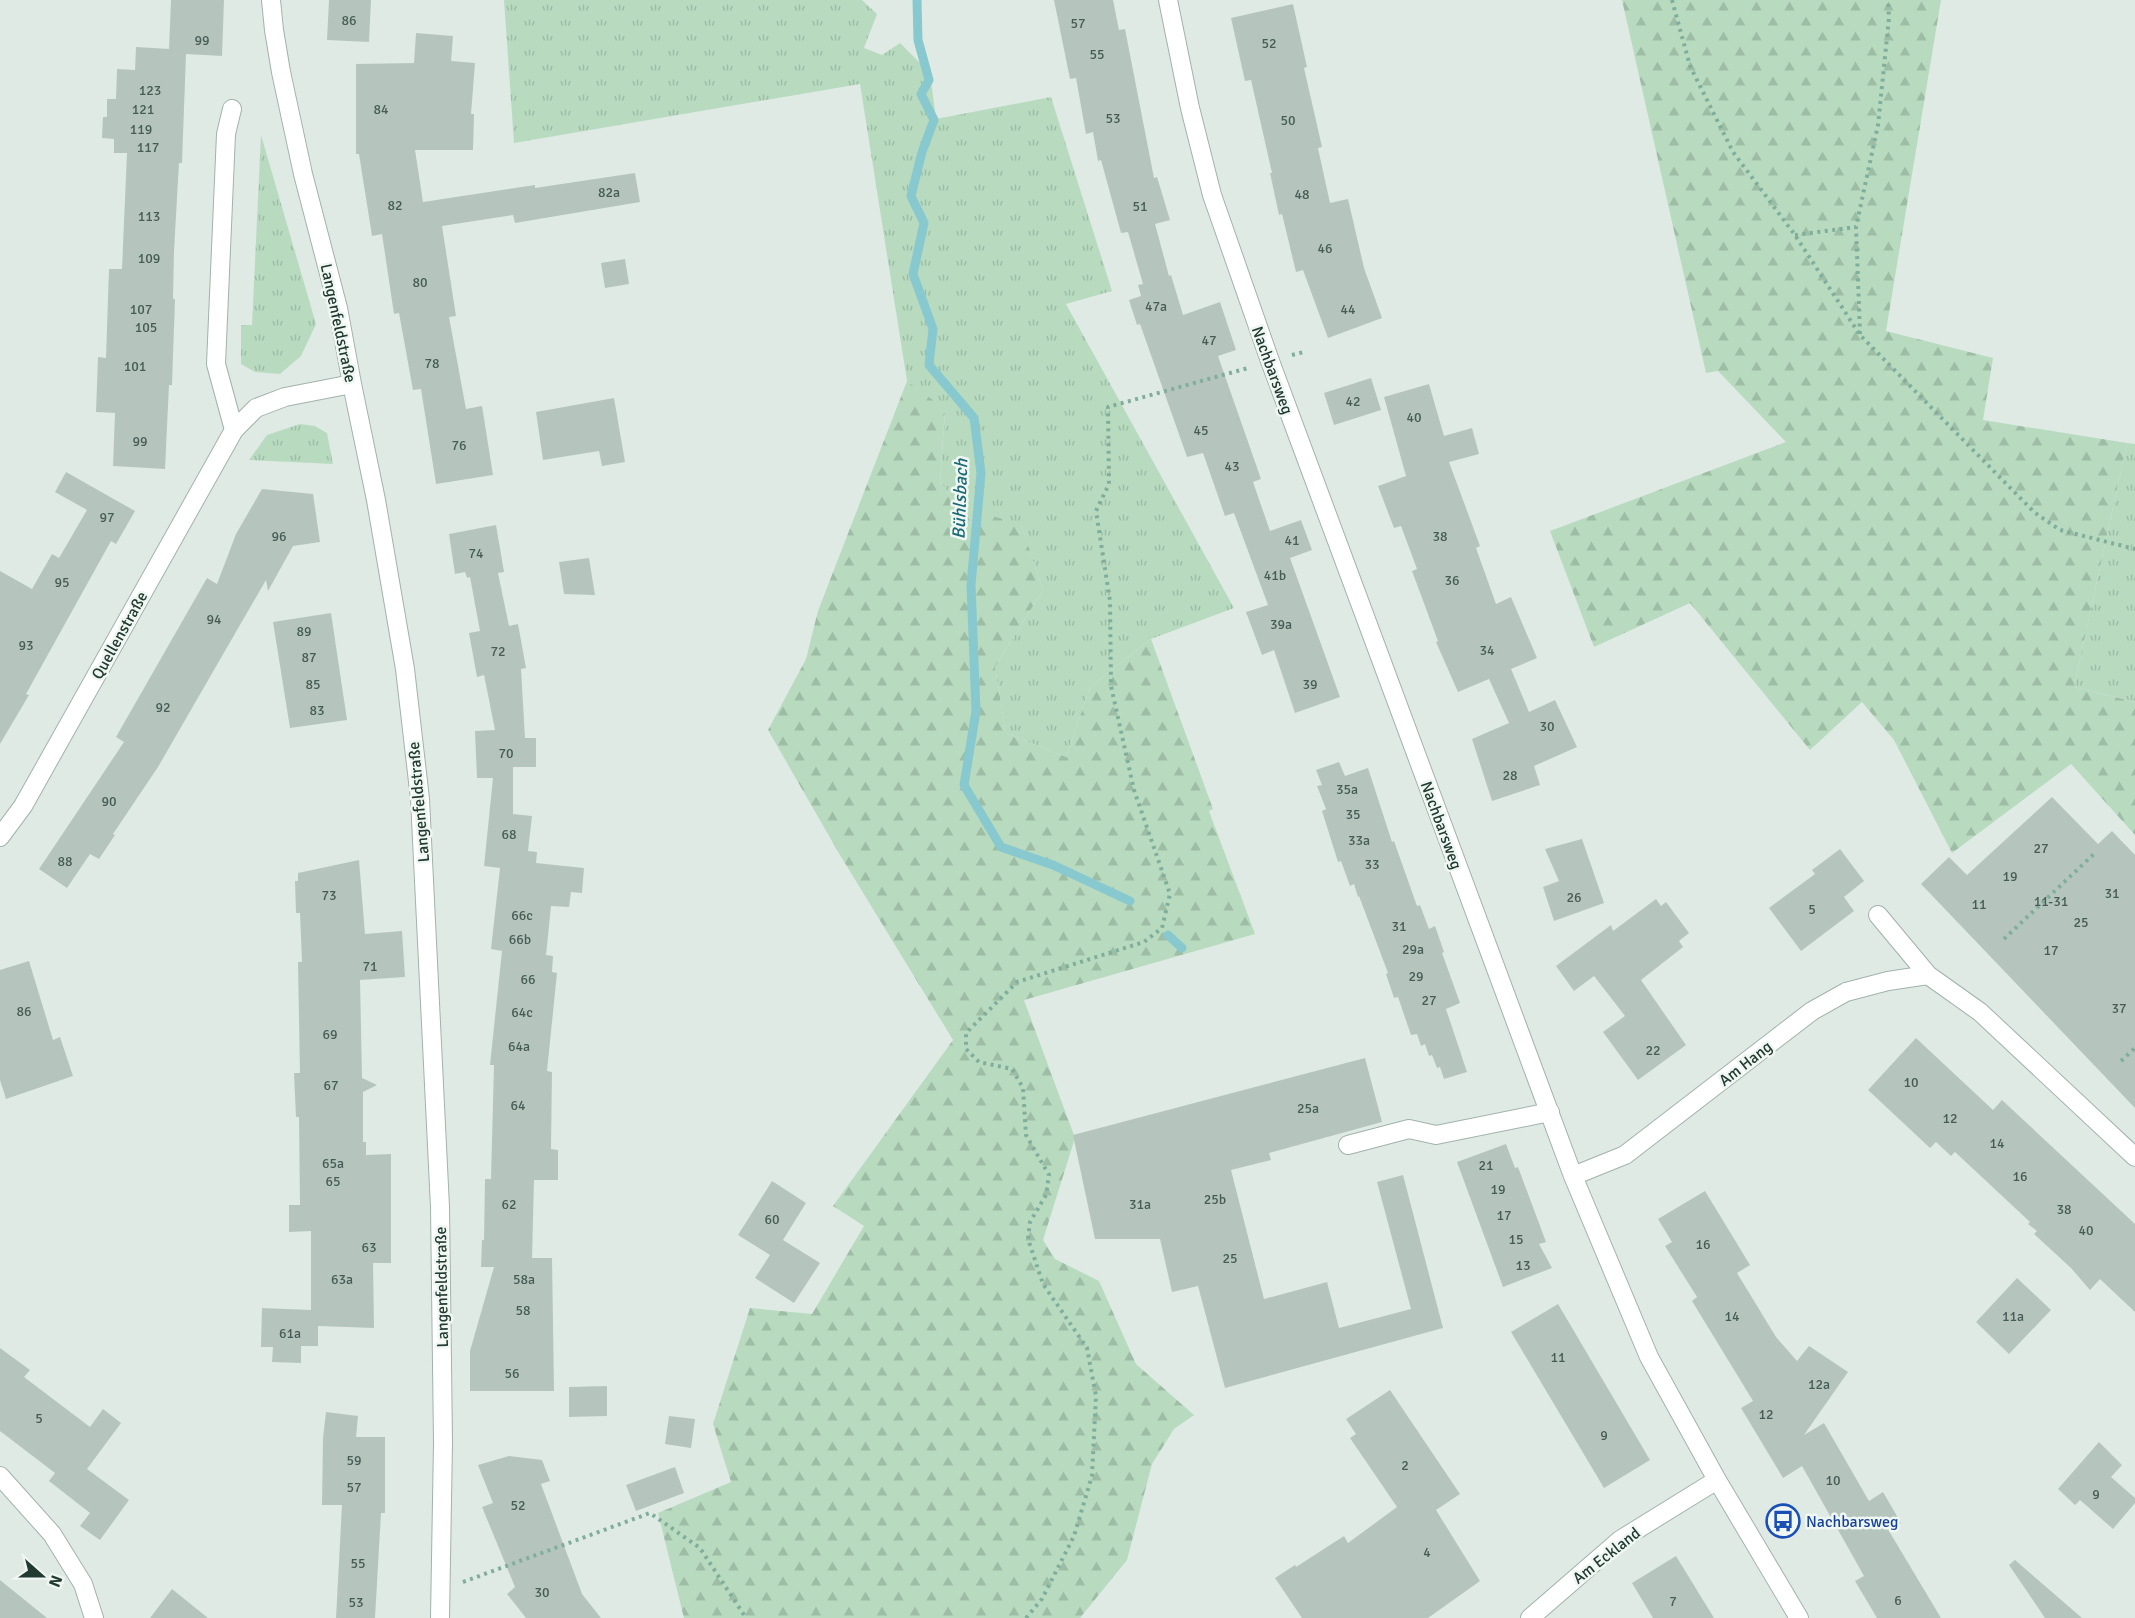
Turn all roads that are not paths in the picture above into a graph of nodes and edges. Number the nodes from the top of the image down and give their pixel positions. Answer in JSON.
{"nodes":[{"id":1,"x":272,"y":0,"type":"edge"},
{"id":2,"x":1168,"y":0,"type":"edge"},
{"id":3,"x":232,"y":109,"type":"dead end"},
{"id":4,"x":352,"y":384,"type":"junction"},
{"id":5,"x":234,"y":430,"type":"junction"},
{"id":6,"x":0,"y":837,"type":"edge"},
{"id":7,"x":1878,"y":915,"type":"dead end"},
{"id":8,"x":1928,"y":975,"type":"junction"},
{"id":9,"x":1550,"y":1112,"type":"junction"},
{"id":10,"x":1348,"y":1145,"type":"dead end"},
{"id":11,"x":2135,"y":1157,"type":"edge"},
{"id":12,"x":1573,"y":1176,"type":"junction"},
{"id":13,"x":0,"y":1476,"type":"edge"},
{"id":14,"x":1717,"y":1480,"type":"junction"},
{"id":15,"x":94,"y":1618,"type":"edge"},
{"id":16,"x":440,"y":1618,"type":"edge"},
{"id":17,"x":1530,"y":1618,"type":"edge"},
{"id":18,"x":1798,"y":1618,"type":"edge"}],
"edges":[{"from":1,"to":4,"type":"street","name":"Langenfeldstraße"},
{"from":2,"to":9,"type":"street","name":"Nachbarsweg"},
{"from":3,"to":5,"type":"street"},
{"from":4,"to":5,"type":"street","name":"Quellenstraße"},
{"from":4,"to":16,"type":"street","name":"Langenfeldstraße"},
{"from":5,"to":6,"type":"street","name":"Quellenstraße"},
{"from":7,"to":8,"type":"street"},
{"from":8,"to":11,"type":"street"},
{"from":8,"to":12,"type":"street","name":"Am Hang"},
{"from":9,"to":10,"type":"street"},
{"from":9,"to":12,"type":"street","name":"Nachbarsweg"},
{"from":12,"to":14,"type":"street","name":"Nachbarsweg"},
{"from":13,"to":15,"type":"street"},
{"from":14,"to":17,"type":"street","name":"Am Eckland"},
{"from":14,"to":18,"type":"street","name":"Nachbarsweg"}]}
